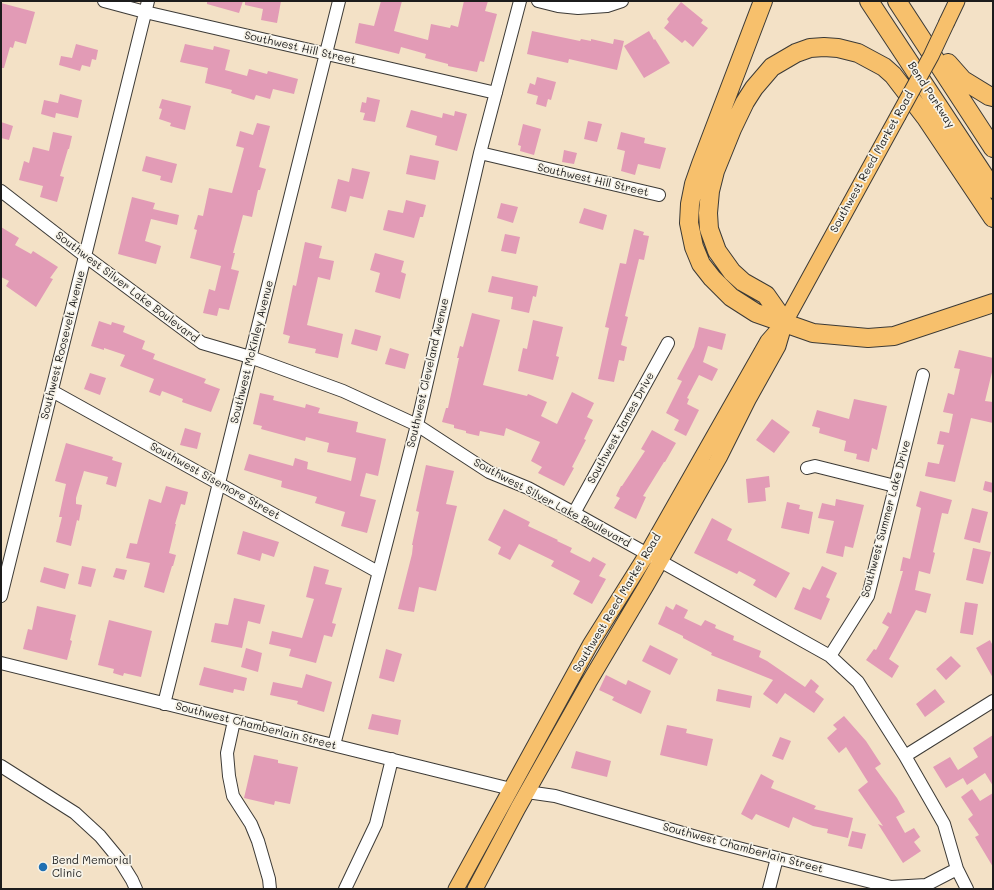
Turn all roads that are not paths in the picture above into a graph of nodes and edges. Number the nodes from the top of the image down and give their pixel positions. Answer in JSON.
{"nodes":[{"id":1,"x":104,"y":1,"type":"edge"},
{"id":2,"x":339,"y":1,"type":"edge"},
{"id":3,"x":520,"y":1,"type":"edge"},
{"id":4,"x":538,"y":1,"type":"edge"},
{"id":5,"x":622,"y":1,"type":"edge"},
{"id":6,"x":763,"y":1,"type":"edge"},
{"id":7,"x":869,"y":1,"type":"edge"},
{"id":8,"x":897,"y":1,"type":"edge"},
{"id":9,"x":956,"y":1,"type":"edge"},
{"id":10,"x":147,"y":7,"type":"edge"},
{"id":11,"x":912,"y":26,"type":"junction"},
{"id":12,"x":326,"y":54,"type":"junction"},
{"id":13,"x":496,"y":93,"type":"junction"},
{"id":14,"x":993,"y":97,"type":"edge"},
{"id":15,"x":993,"y":148,"type":"edge"},
{"id":16,"x":480,"y":153,"type":"junction"},
{"id":17,"x":993,"y":189,"type":"edge"},
{"id":18,"x":1,"y":191,"type":"edge"},
{"id":19,"x":658,"y":195,"type":"dead end"},
{"id":20,"x":993,"y":218,"type":"edge"},
{"id":21,"x":85,"y":256,"type":"junction"},
{"id":22,"x":993,"y":303,"type":"edge"},
{"id":23,"x":785,"y":322,"type":"junction"},
{"id":24,"x":668,"y":343,"type":"dead end"},
{"id":25,"x":250,"y":357,"type":"junction"},
{"id":26,"x":924,"y":375,"type":"dead end"},
{"id":27,"x":52,"y":391,"type":"junction"},
{"id":28,"x":417,"y":425,"type":"junction"},
{"id":29,"x":807,"y":468,"type":"dead end"},
{"id":30,"x":220,"y":484,"type":"junction"},
{"id":31,"x":895,"y":486,"type":"junction"},
{"id":32,"x":574,"y":513,"type":"junction"},
{"id":33,"x":647,"y":554,"type":"junction"},
{"id":34,"x":661,"y":561,"type":"junction"},
{"id":35,"x":378,"y":572,"type":"junction"},
{"id":36,"x":1,"y":596,"type":"edge"},
{"id":37,"x":830,"y":656,"type":"junction"},
{"id":38,"x":1,"y":663,"type":"edge"},
{"id":39,"x":993,"y":700,"type":"edge"},
{"id":40,"x":164,"y":704,"type":"junction"},
{"id":41,"x":234,"y":721,"type":"junction"},
{"id":42,"x":334,"y":745,"type":"junction"},
{"id":43,"x":906,"y":756,"type":"junction"},
{"id":44,"x":392,"y":759,"type":"junction"},
{"id":45,"x":1,"y":766,"type":"edge"},
{"id":46,"x":511,"y":789,"type":"junction"},
{"id":47,"x":527,"y":792,"type":"junction"},
{"id":48,"x":777,"y":858,"type":"junction"},
{"id":49,"x":957,"y":869,"type":"junction"},
{"id":50,"x":136,"y":889,"type":"edge"},
{"id":51,"x":270,"y":889,"type":"edge"},
{"id":52,"x":345,"y":889,"type":"edge"},
{"id":53,"x":456,"y":889,"type":"edge"},
{"id":54,"x":475,"y":889,"type":"edge"},
{"id":55,"x":769,"y":889,"type":"edge"},
{"id":56,"x":967,"y":889,"type":"edge"}],
"edges":[{"from":1,"to":10,"type":"street","name":"Southwest Hill Street"},
{"from":2,"to":12,"type":"street","name":"Southwest McKinley Avenue"},
{"from":3,"to":13,"type":"street","name":"Southwest Cleveland Avenue"},
{"from":4,"to":5,"type":"street"},
{"from":6,"to":23,"type":"highway"},
{"from":7,"to":17,"type":"highway","name":"Bend Parkway"},
{"from":8,"to":11,"type":"highway","name":"Bend Parkway"},
{"from":9,"to":23,"type":"main road","name":"Southwest Reed Market Road","bridge":true},
{"from":10,"to":12,"type":"street","name":"Southwest Hill Street"},
{"from":10,"to":21,"type":"street","name":"Southwest Roosevelt Avenue"},
{"from":11,"to":14,"type":"highway"},
{"from":11,"to":15,"type":"highway","name":"Bend Parkway"},
{"from":12,"to":13,"type":"street","name":"Southwest Hill Street"},
{"from":12,"to":25,"type":"street","name":"Southwest McKinley Avenue"},
{"from":13,"to":16,"type":"street","name":"Southwest Cleveland Avenue"},
{"from":16,"to":19,"type":"street","name":"Southwest Hill Street"},
{"from":16,"to":28,"type":"street","name":"Southwest Cleveland Avenue"},
{"from":18,"to":21,"type":"street","name":"Southwest Silver Lake Boulevard"},
{"from":20,"to":23,"type":"highway"},
{"from":21,"to":25,"type":"street","name":"Southwest Silver Lake Boulevard"},
{"from":21,"to":27,"type":"street","name":"Southwest Roosevelt Avenue"},
{"from":22,"to":23,"type":"highway"},
{"from":23,"to":33,"type":"main road","name":"Southwest Reed Market Road"},
{"from":23,"to":34,"type":"main road","name":"Southwest Reed Market Road"},
{"from":24,"to":32,"type":"street","name":"Southwest James Drive"},
{"from":25,"to":28,"type":"street","name":"Southwest Silver Lake Boulevard"},
{"from":25,"to":30,"type":"street","name":"Southwest McKinley Avenue"},
{"from":26,"to":31,"type":"street","name":"Southwest Summer Lake Drive"},
{"from":27,"to":30,"type":"street","name":"Southwest Sisemore Street"},
{"from":27,"to":36,"type":"street","name":"Southwest Roosevelt Avenue"},
{"from":28,"to":32,"type":"street","name":"Southwest Silver Lake Boulevard"},
{"from":28,"to":35,"type":"street","name":"Southwest Cleveland Avenue"},
{"from":29,"to":31,"type":"street"},
{"from":30,"to":35,"type":"street","name":"Southwest Sisemore Street"},
{"from":30,"to":40,"type":"street","name":"Southwest McKinley Avenue"},
{"from":31,"to":37,"type":"street","name":"Southwest Summer Lake Drive"},
{"from":32,"to":33,"type":"street","name":"Southwest Silver Lake Boulevard"},
{"from":33,"to":34,"type":"street","name":"Southwest Silver Lake Boulevard"},
{"from":33,"to":46,"type":"main road","name":"Southwest Reed Market Road"},
{"from":34,"to":37,"type":"street","name":"Southwest Silver Lake Boulevard"},
{"from":34,"to":47,"type":"main road","name":"Southwest Reed Market Road"},
{"from":35,"to":42,"type":"street","name":"Southwest Cleveland Avenue"},
{"from":37,"to":43,"type":"street","name":"Southwest Silver Lake Boulevard"},
{"from":38,"to":40,"type":"street","name":"Southwest Chamberlain Street"},
{"from":39,"to":43,"type":"street"},
{"from":40,"to":41,"type":"street","name":"Southwest Chamberlain Street"},
{"from":41,"to":42,"type":"street","name":"Southwest Chamberlain Street"},
{"from":41,"to":51,"type":"street"},
{"from":42,"to":44,"type":"street","name":"Southwest Chamberlain Street"},
{"from":43,"to":49,"type":"street","name":"Southwest Silver Lake Boulevard"},
{"from":44,"to":46,"type":"street","name":"Southwest Chamberlain Street"},
{"from":44,"to":52,"type":"street"},
{"from":45,"to":50,"type":"street"},
{"from":46,"to":53,"type":"main road","name":"Southwest Reed Market Road"},
{"from":47,"to":48,"type":"street","name":"Southwest Chamberlain Street"},
{"from":47,"to":54,"type":"main road","name":"Southwest Reed Market Road"},
{"from":48,"to":49,"type":"street","name":"Southwest Chamberlain Street"},
{"from":48,"to":55,"type":"street"},
{"from":49,"to":56,"type":"street","name":"Southwest Silver Lake Boulevard"}]}
